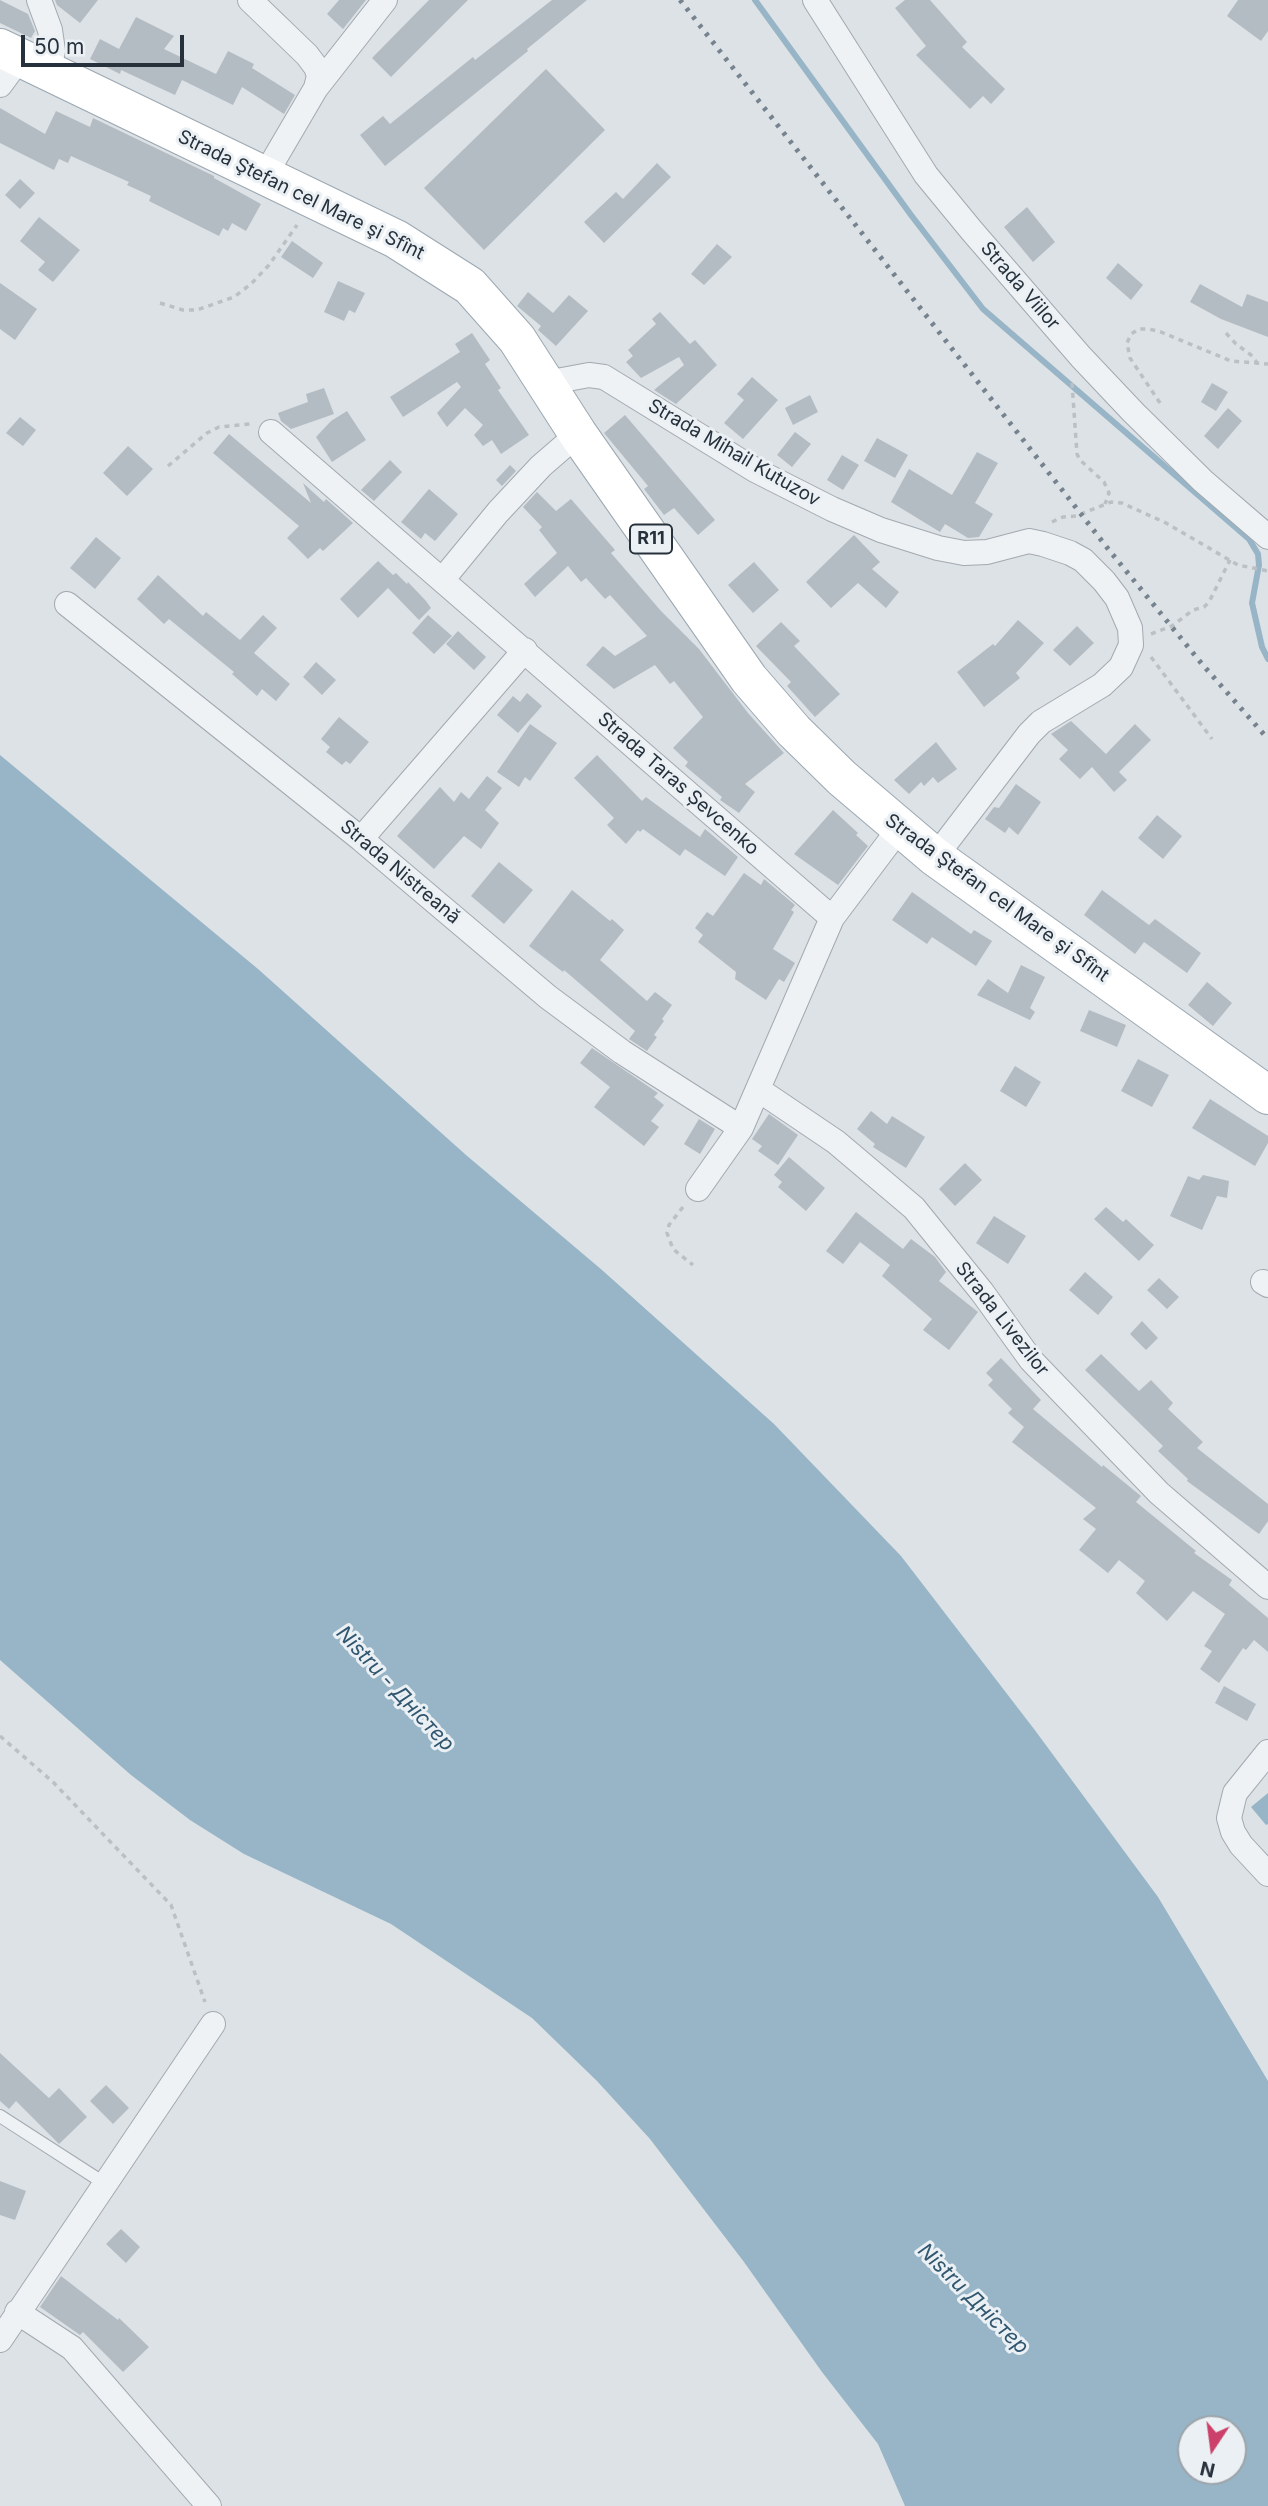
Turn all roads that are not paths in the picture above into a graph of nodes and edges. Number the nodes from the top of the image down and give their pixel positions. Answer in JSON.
{"nodes":[{"id":1,"x":39,"y":0,"type":"edge"},
{"id":2,"x":250,"y":0,"type":"edge"},
{"id":3,"x":385,"y":0,"type":"edge"},
{"id":4,"x":815,"y":0,"type":"edge"},
{"id":5,"x":17,"y":66,"type":"edge"},
{"id":6,"x":316,"y":88,"type":"junction"},
{"id":7,"x":265,"y":175,"type":"junction"},
{"id":8,"x":546,"y":383,"type":"junction"},
{"id":9,"x":271,"y":432,"type":"road end"},
{"id":10,"x":578,"y":434,"type":"junction"},
{"id":11,"x":1268,"y":537,"type":"edge"},
{"id":12,"x":443,"y":579,"type":"junction"},
{"id":13,"x":67,"y":604,"type":"dead end"},
{"id":14,"x":525,"y":650,"type":"junction"},
{"id":15,"x":900,"y":829,"type":"junction"},
{"id":16,"x":361,"y":839,"type":"junction"},
{"id":17,"x":935,"y":857,"type":"junction"},
{"id":18,"x":832,"y":918,"type":"junction"},
{"id":19,"x":759,"y":1090,"type":"junction"},
{"id":20,"x":1268,"y":1095,"type":"edge"},
{"id":21,"x":741,"y":1128,"type":"junction"},
{"id":22,"x":698,"y":1189,"type":"road end"},
{"id":23,"x":1268,"y":1587,"type":"edge"},
{"id":24,"x":1268,"y":1752,"type":"edge"},
{"id":25,"x":1268,"y":1874,"type":"edge"},
{"id":26,"x":213,"y":2024,"type":"road end"},
{"id":27,"x":0,"y":2116,"type":"edge"},
{"id":28,"x":104,"y":2183,"type":"junction"},
{"id":29,"x":17,"y":2312,"type":"junction"},
{"id":30,"x":0,"y":2340,"type":"edge"},
{"id":31,"x":209,"y":2506,"type":"edge"}],
"edges":[{"from":1,"to":5,"type":"street"},
{"from":2,"to":6,"type":"street"},
{"from":3,"to":6,"type":"street"},
{"from":4,"to":11,"type":"street","name":"Strada Viilor"},
{"from":5,"to":7,"type":"main road","name":"Strada Ştefan cel Mare şi Sfînt","number":"R11"},
{"from":6,"to":7,"type":"street"},
{"from":7,"to":8,"type":"main road","name":"Strada Ştefan cel Mare şi Sfînt","number":"R11"},
{"from":8,"to":10,"type":"main road","name":"Strada Ştefan cel Mare şi Sfînt","number":"R11"},
{"from":8,"to":17,"type":"street","name":"Strada Mihail Kutuzov"},
{"from":9,"to":12,"type":"street","name":"Strada Taras Șevcenko"},
{"from":10,"to":12,"type":"street"},
{"from":10,"to":15,"type":"main road","name":"Strada Ştefan cel Mare şi Sfînt","number":"R11"},
{"from":12,"to":14,"type":"street","name":"Strada Taras Șevcenko"},
{"from":13,"to":16,"type":"street","name":"Strada Nistreană"},
{"from":14,"to":16,"type":"street"},
{"from":14,"to":18,"type":"street","name":"Strada Taras Șevcenko"},
{"from":15,"to":17,"type":"main road","name":"Strada Ştefan cel Mare şi Sfînt","number":"R11"},
{"from":15,"to":18,"type":"street"},
{"from":16,"to":21,"type":"street","name":"Strada Nistreană"},
{"from":17,"to":20,"type":"main road","name":"Strada Ştefan cel Mare şi Sfînt","number":"R11"},
{"from":18,"to":19,"type":"street"},
{"from":19,"to":21,"type":"street"},
{"from":19,"to":23,"type":"street","name":"Strada Livezilor"},
{"from":21,"to":22,"type":"street"},
{"from":24,"to":25,"type":"street"},
{"from":26,"to":28,"type":"street"},
{"from":27,"to":28,"type":"lane"},
{"from":28,"to":29,"type":"street"},
{"from":29,"to":30,"type":"street"},
{"from":29,"to":31,"type":"street"}]}
